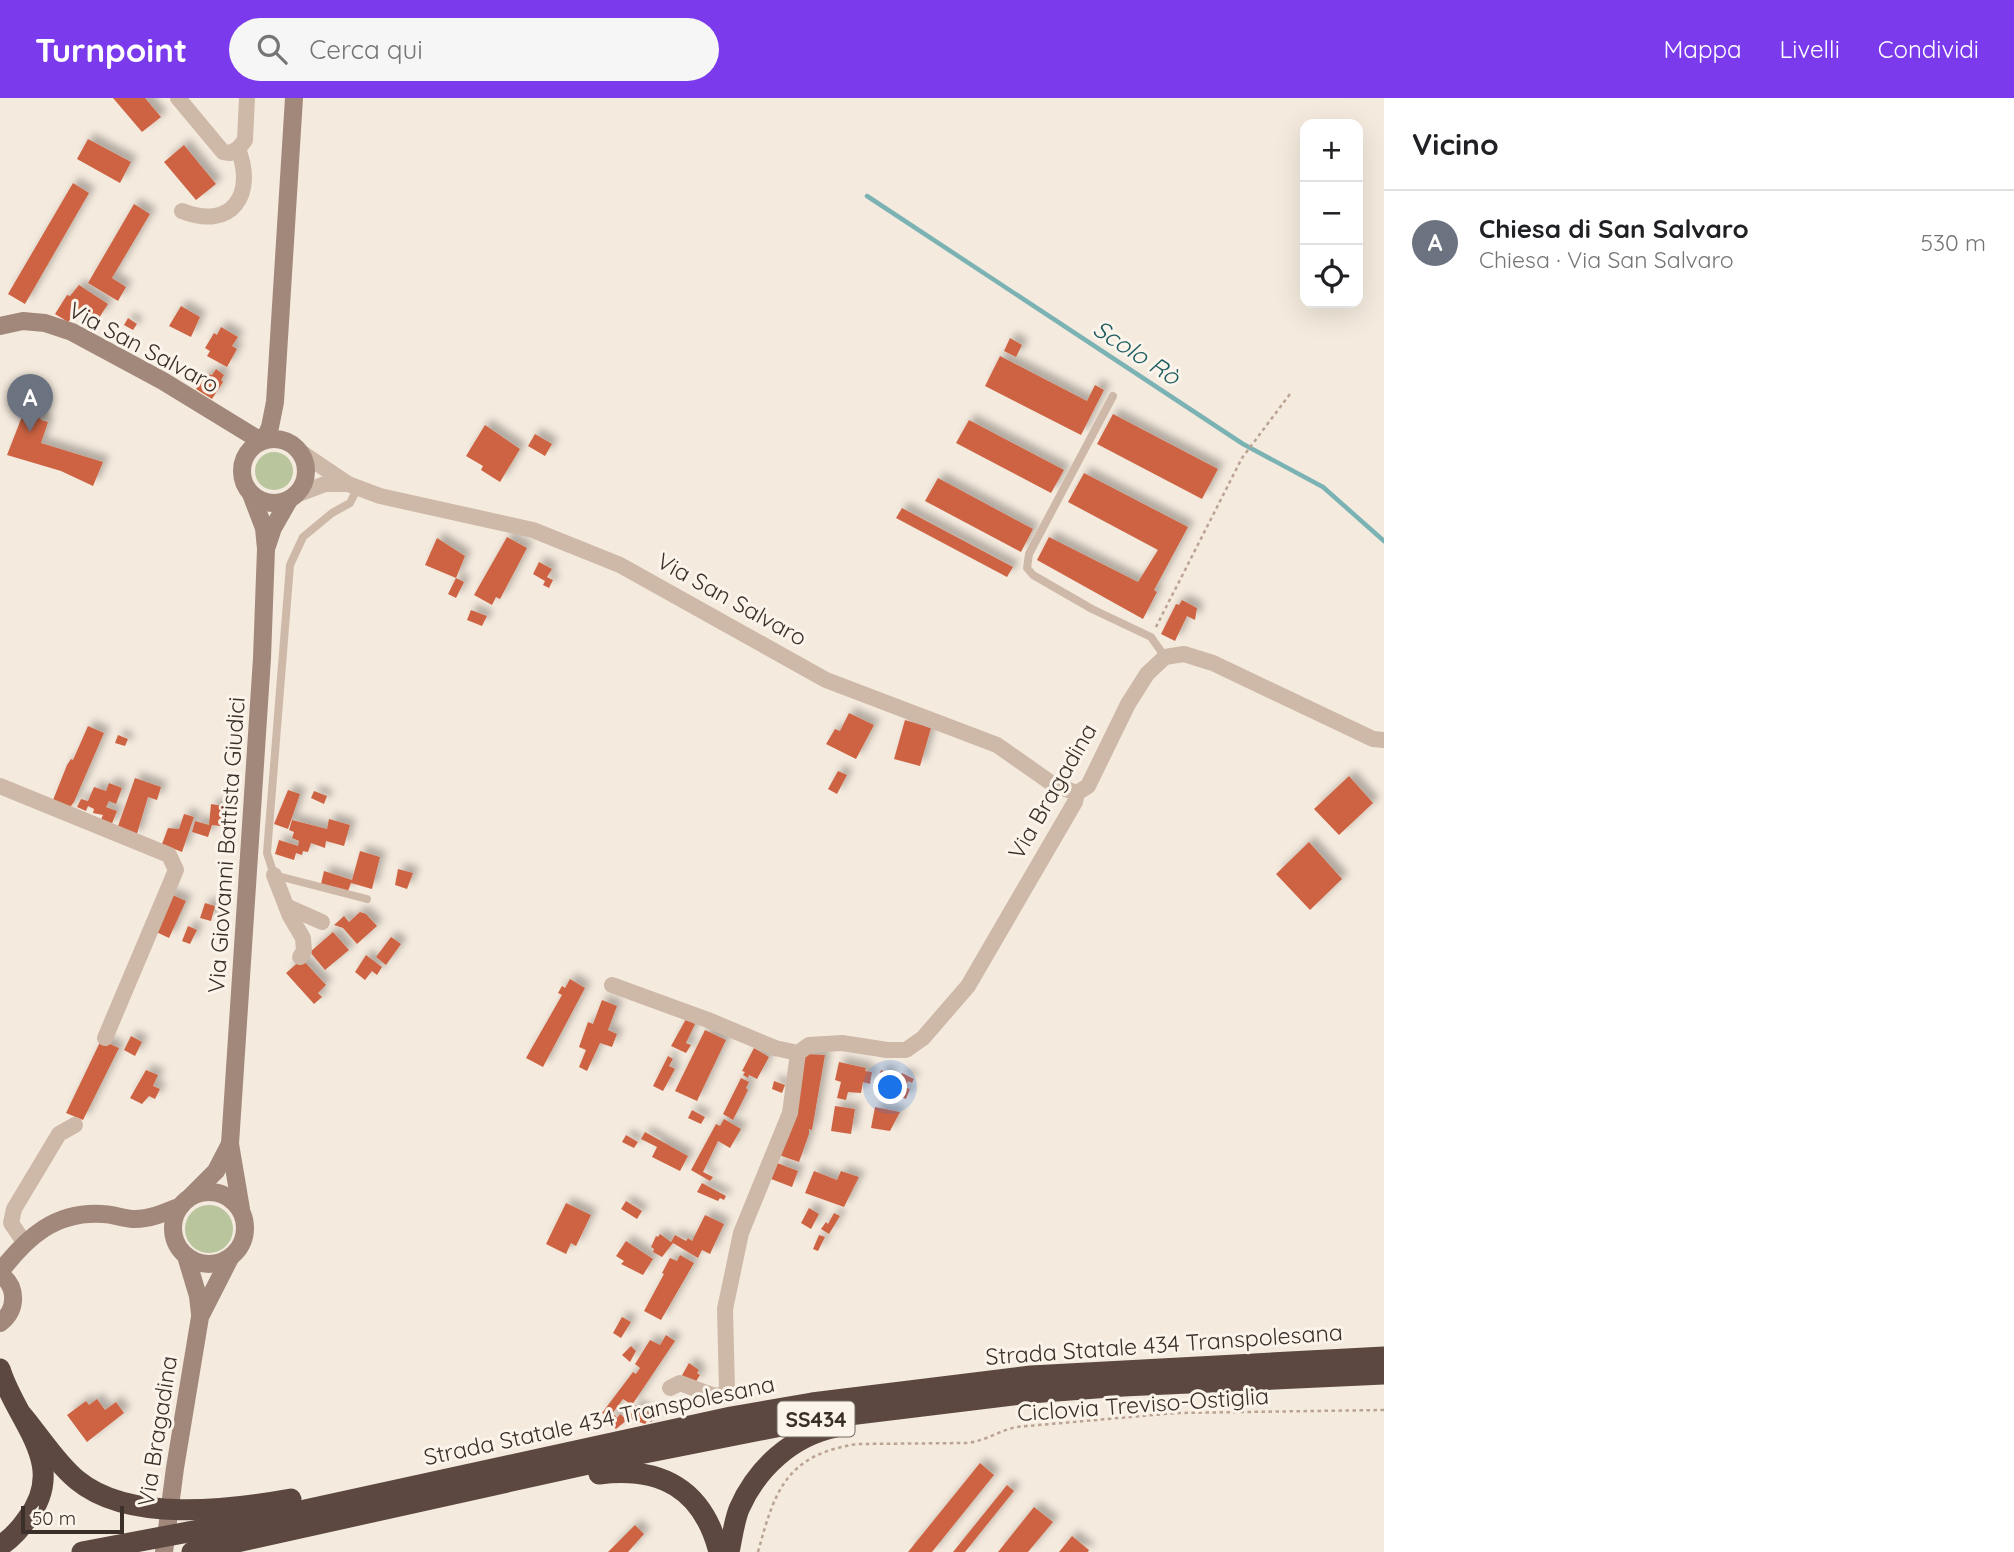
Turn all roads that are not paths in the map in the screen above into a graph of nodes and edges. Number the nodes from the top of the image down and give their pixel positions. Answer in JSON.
{"nodes":[{"id":1,"x":178,"y":98,"type":"edge"},
{"id":2,"x":247,"y":98,"type":"edge"},
{"id":3,"x":294,"y":98,"type":"edge"},
{"id":4,"x":238,"y":149,"type":"junction"},
{"id":5,"x":182,"y":211,"type":"dead end"},
{"id":6,"x":0,"y":326,"type":"edge"},
{"id":7,"x":1113,"y":396,"type":"dead end"},
{"id":8,"x":275,"y":402,"type":"junction"},
{"id":9,"x":222,"y":418,"type":"junction"},
{"id":10,"x":262,"y":440,"type":"junction"},
{"id":11,"x":298,"y":449,"type":"junction"},
{"id":12,"x":243,"y":462,"type":"junction"},
{"id":13,"x":353,"y":486,"type":"junction"},
{"id":14,"x":251,"y":495,"type":"junction"},
{"id":15,"x":293,"y":498,"type":"junction"},
{"id":16,"x":266,"y":549,"type":"junction"},
{"id":17,"x":1165,"y":657,"type":"junction"},
{"id":18,"x":1384,"y":740,"type":"edge"},
{"id":19,"x":0,"y":786,"type":"edge"},
{"id":20,"x":1077,"y":793,"type":"junction"},
{"id":21,"x":274,"y":875,"type":"junction"},
{"id":22,"x":367,"y":899,"type":"dead end"},
{"id":23,"x":286,"y":906,"type":"junction"},
{"id":24,"x":322,"y":922,"type":"dead end"},
{"id":25,"x":300,"y":957,"type":"dead end"},
{"id":26,"x":612,"y":985,"type":"dead end"},
{"id":27,"x":105,"y":1038,"type":"dead end"},
{"id":28,"x":798,"y":1053,"type":"junction"},
{"id":29,"x":75,"y":1125,"type":"dead end"},
{"id":30,"x":230,"y":1144,"type":"junction"},
{"id":31,"x":185,"y":1201,"type":"junction"},
{"id":32,"x":241,"y":1209,"type":"junction"},
{"id":33,"x":134,"y":1219,"type":"junction"},
{"id":34,"x":24,"y":1242,"type":"junction"},
{"id":35,"x":181,"y":1251,"type":"junction"},
{"id":36,"x":230,"y":1258,"type":"junction"},
{"id":37,"x":0,"y":1273,"type":"edge"},
{"id":38,"x":200,"y":1317,"type":"junction"},
{"id":39,"x":0,"y":1323,"type":"edge"},
{"id":40,"x":1384,"y":1357,"type":"edge"},
{"id":41,"x":0,"y":1368,"type":"edge"},
{"id":42,"x":1384,"y":1374,"type":"edge"},
{"id":43,"x":670,"y":1388,"type":"dead end"},
{"id":44,"x":1030,"y":1393,"type":"junction"},
{"id":45,"x":22,"y":1415,"type":"junction"},
{"id":46,"x":445,"y":1478,"type":"junction"},
{"id":47,"x":400,"y":1506,"type":"junction"},
{"id":48,"x":0,"y":1546,"type":"edge"},
{"id":49,"x":82,"y":1552,"type":"edge"},
{"id":50,"x":164,"y":1552,"type":"edge"},
{"id":51,"x":192,"y":1552,"type":"edge"},
{"id":52,"x":719,"y":1552,"type":"edge"},
{"id":53,"x":729,"y":1552,"type":"edge"}],
"edges":[{"from":1,"to":4,"type":"street"},
{"from":2,"to":4,"type":"street"},
{"from":3,"to":8,"type":"main road","name":"Via Giovanni Battista Giudici"},
{"from":4,"to":5,"type":"street"},
{"from":6,"to":9,"type":"main road","name":"Via San Salvaro"},
{"from":7,"to":17,"type":"lane"},
{"from":8,"to":10,"type":"main road","name":"Via Giovanni Battista Giudici"},
{"from":8,"to":11,"type":"main road","name":"Via Giovanni Battista Giudici"},
{"from":9,"to":10,"type":"main road","name":"Via San Salvaro"},
{"from":9,"to":12,"type":"main road","name":"Via San Salvaro"},
{"from":10,"to":11,"type":"main road"},
{"from":10,"to":12,"type":"main road","name":"Via Giovanni Battista Giudici"},
{"from":11,"to":13,"type":"street","name":"Via San Salvaro"},
{"from":11,"to":15,"type":"main road","name":"Via Giovanni Battista Giudici"},
{"from":12,"to":14,"type":"main road","name":"Via Giovanni Battista Giudici"},
{"from":13,"to":15,"type":"street","name":"Via San Salvaro"},
{"from":13,"to":20,"type":"street","name":"Via San Salvaro"},
{"from":13,"to":21,"type":"lane"},
{"from":14,"to":15,"type":"main road"},
{"from":14,"to":16,"type":"main road","name":"Via Giovanni Battista Giudici"},
{"from":15,"to":16,"type":"main road","name":"Via Giovanni Battista Giudici"},
{"from":16,"to":30,"type":"main road","name":"Via Giovanni Battista Giudici"},
{"from":17,"to":18,"type":"street"},
{"from":17,"to":20,"type":"street","name":"Via Bragadina"},
{"from":19,"to":27,"type":"street"},
{"from":20,"to":28,"type":"street","name":"Via Bragadina"},
{"from":21,"to":22,"type":"lane"},
{"from":21,"to":23,"type":"street"},
{"from":23,"to":24,"type":"street"},
{"from":23,"to":25,"type":"street"},
{"from":26,"to":28,"type":"street"},
{"from":28,"to":43,"type":"street"},
{"from":29,"to":34,"type":"street"},
{"from":30,"to":31,"type":"main road","name":"Via Giovanni Battista Giudici"},
{"from":30,"to":32,"type":"main road","name":"Via Giovanni Battista Giudici"},
{"from":31,"to":32,"type":"main road"},
{"from":31,"to":33,"type":"main road"},
{"from":31,"to":35,"type":"main road"},
{"from":32,"to":36,"type":"main road"},
{"from":33,"to":34,"type":"main road"},
{"from":33,"to":35,"type":"main road"},
{"from":34,"to":37,"type":"main road"},
{"from":35,"to":36,"type":"main road"},
{"from":35,"to":38,"type":"main road","name":"Via Bragadina"},
{"from":36,"to":38,"type":"main road","name":"Via Bragadina"},
{"from":37,"to":39,"type":"main road"},
{"from":38,"to":50,"type":"main road","name":"Via Bragadina"},
{"from":40,"to":46,"type":"highway","name":"Strada Statale 434 Transpolesana","number":"SS434"},
{"from":41,"to":45,"type":"highway"},
{"from":42,"to":44,"type":"highway","name":"Strada Statale 434 Transpolesana","number":"SS434"},
{"from":44,"to":47,"type":"highway","name":"Strada Statale 434 Transpolesana","number":"SS434"},
{"from":44,"to":53,"type":"highway"},
{"from":45,"to":46,"type":"highway"},
{"from":45,"to":48,"type":"highway"},
{"from":46,"to":49,"type":"highway","name":"Strada Statale 434 Transpolesana","number":"SS434"},
{"from":47,"to":51,"type":"highway","name":"Strada Statale 434 Transpolesana","number":"SS434"},
{"from":47,"to":52,"type":"highway"}]}
